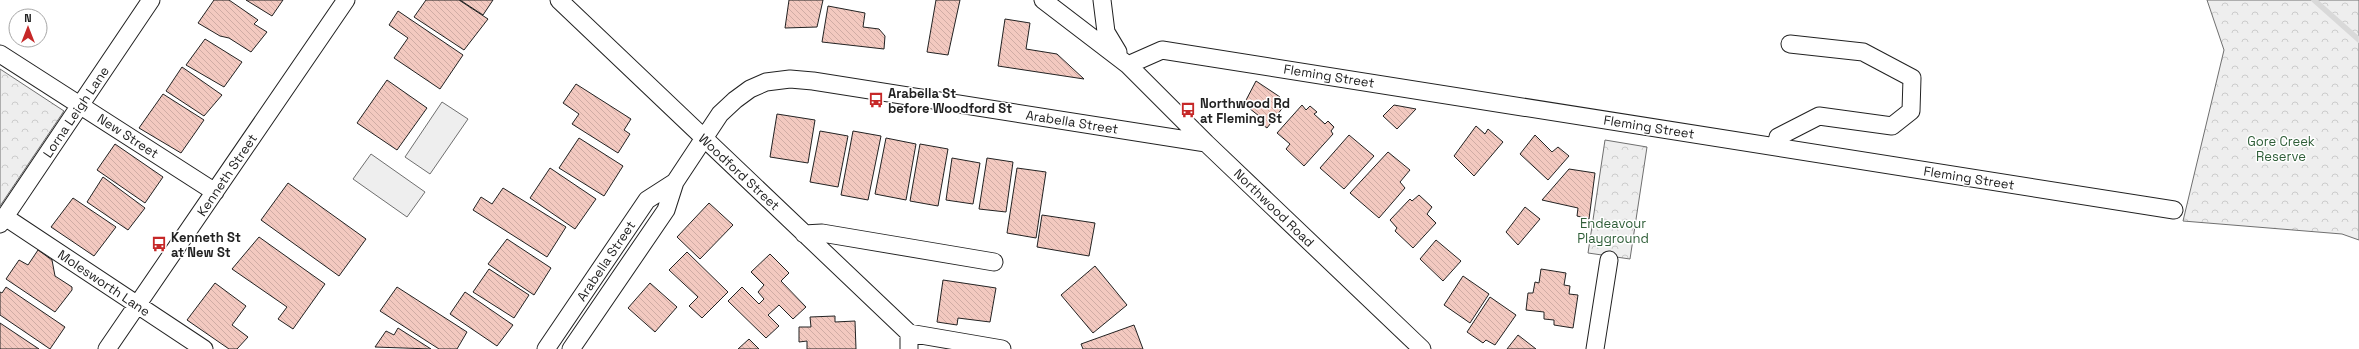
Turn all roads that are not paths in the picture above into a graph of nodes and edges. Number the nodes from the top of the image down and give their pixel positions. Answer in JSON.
{"nodes":[{"id":1,"x":151,"y":0,"type":"edge"},
{"id":2,"x":346,"y":0,"type":"edge"},
{"id":3,"x":559,"y":0,"type":"edge"},
{"id":4,"x":1043,"y":0,"type":"edge"},
{"id":5,"x":1102,"y":0,"type":"edge"},
{"id":6,"x":1790,"y":44,"type":"dead end"},
{"id":7,"x":0,"y":54,"type":"edge"},
{"id":8,"x":1128,"y":65,"type":"junction"},
{"id":9,"x":81,"y":106,"type":"junction"},
{"id":10,"x":703,"y":138,"type":"junction"},
{"id":11,"x":1206,"y":143,"type":"junction"},
{"id":12,"x":1776,"y":147,"type":"junction"},
{"id":13,"x":675,"y":182,"type":"junction"},
{"id":14,"x":215,"y":192,"type":"junction"},
{"id":15,"x":2174,"y":210,"type":"dead end"},
{"id":16,"x":2,"y":220,"type":"edge"},
{"id":17,"x":804,"y":234,"type":"junction"},
{"id":18,"x":1609,"y":260,"type":"dead end"},
{"id":19,"x":994,"y":262,"type":"dead end"},
{"id":20,"x":137,"y":305,"type":"junction"},
{"id":21,"x":909,"y":341,"type":"edge"},
{"id":22,"x":107,"y":349,"type":"edge"},
{"id":23,"x":204,"y":349,"type":"edge"},
{"id":24,"x":546,"y":349,"type":"edge"},
{"id":25,"x":571,"y":349,"type":"edge"},
{"id":26,"x":1002,"y":349,"type":"edge"},
{"id":27,"x":1422,"y":349,"type":"edge"},
{"id":28,"x":1595,"y":349,"type":"edge"}],
"edges":[{"from":1,"to":9,"type":"street","name":"Lorna Leigh Lane"},
{"from":2,"to":14,"type":"street","name":"Kenneth Street"},
{"from":3,"to":10,"type":"street","name":"Woodford Street"},
{"from":4,"to":8,"type":"street","name":"Northwood Road"},
{"from":5,"to":8,"type":"street","name":"Northwood Road"},
{"from":6,"to":12,"type":"street"},
{"from":7,"to":9,"type":"street","name":"New Street"},
{"from":8,"to":11,"type":"street","name":"Northwood Road"},
{"from":8,"to":12,"type":"street","name":"Fleming Street"},
{"from":9,"to":14,"type":"street","name":"New Street"},
{"from":9,"to":16,"type":"street","name":"Lorna Leigh Lane"},
{"from":10,"to":11,"type":"street","name":"Arabella Street"},
{"from":10,"to":13,"type":"street","name":"Arabella Street"},
{"from":10,"to":17,"type":"street","name":"Woodford Street"},
{"from":11,"to":27,"type":"street","name":"Northwood Road"},
{"from":12,"to":15,"type":"street","name":"Fleming Street"},
{"from":13,"to":24,"type":"street","name":"Arabella Street"},
{"from":13,"to":25,"type":"street","name":"Arabella Street"},
{"from":14,"to":20,"type":"street","name":"Kenneth Street"},
{"from":16,"to":20,"type":"street","name":"Molesworth Lane"},
{"from":17,"to":19,"type":"street"},
{"from":17,"to":21,"type":"street","name":"Woodford Street"},
{"from":18,"to":28,"type":"street"},
{"from":20,"to":22,"type":"street","name":"Kenneth Street"},
{"from":20,"to":23,"type":"street","name":"Molesworth Lane"},
{"from":21,"to":26,"type":"street"}]}
